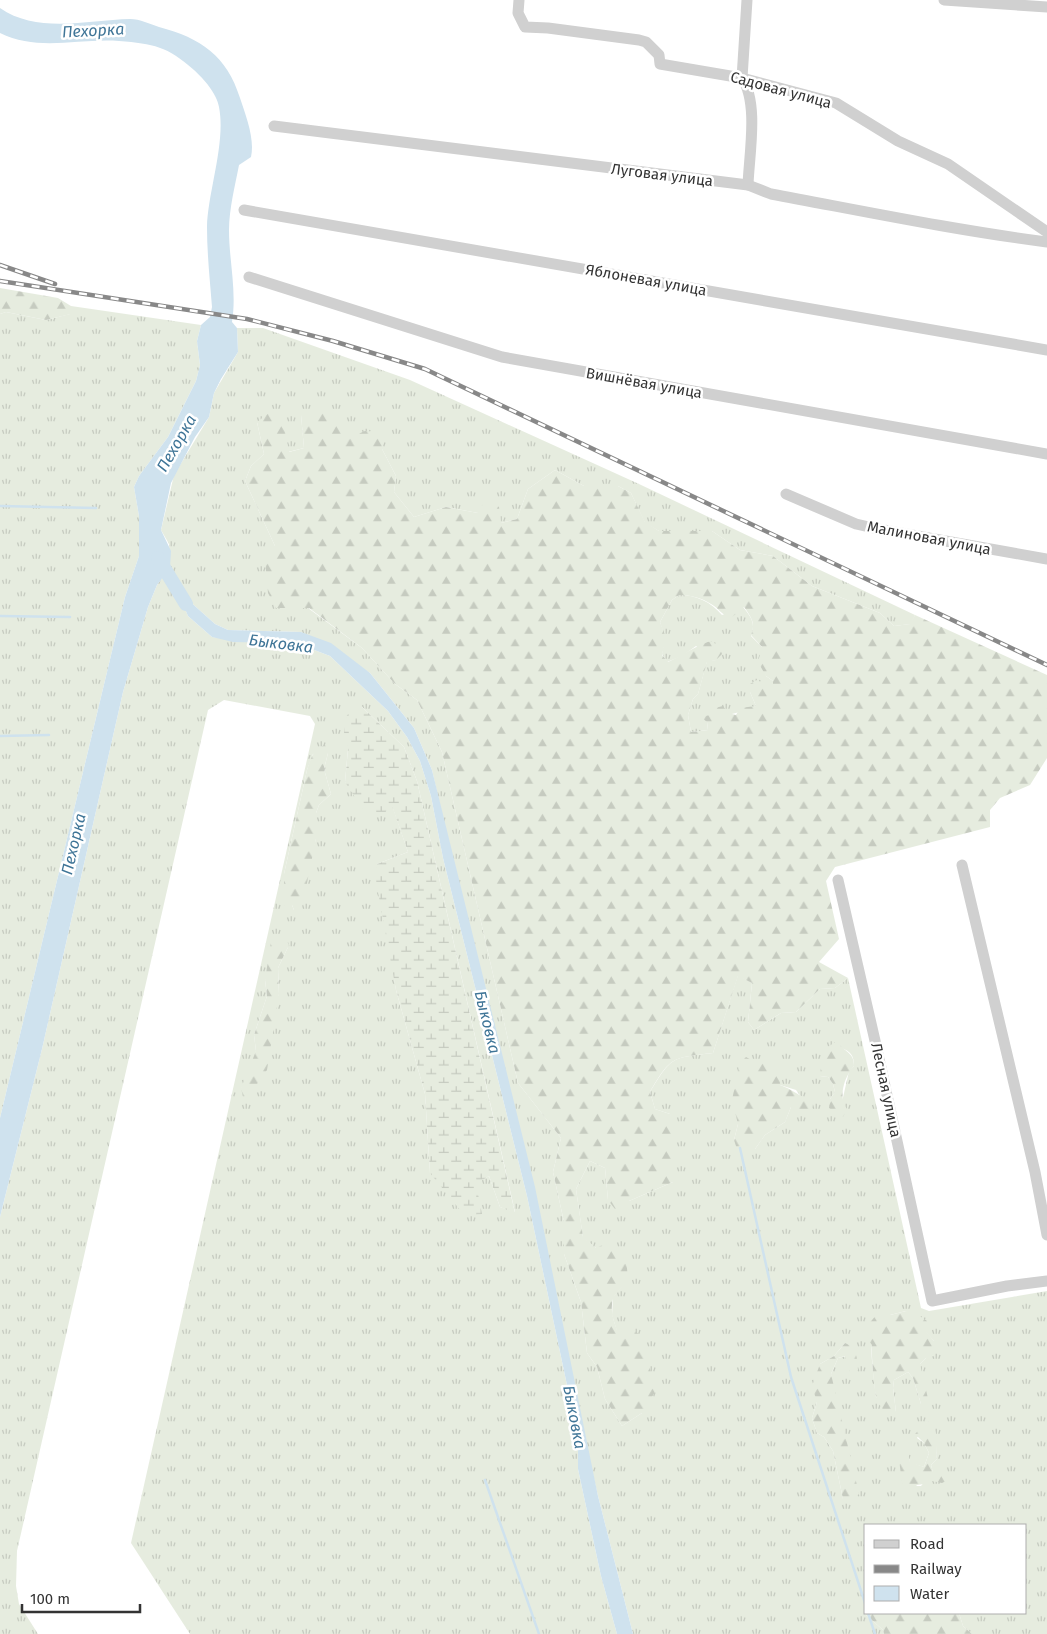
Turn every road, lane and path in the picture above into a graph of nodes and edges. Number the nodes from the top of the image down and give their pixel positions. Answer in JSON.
{"nodes":[{"id":1,"x":518,"y":0,"type":"edge"},
{"id":2,"x":747,"y":0,"type":"edge"},
{"id":3,"x":944,"y":0,"type":"edge"},
{"id":4,"x":1047,"y":7,"type":"edge"},
{"id":5,"x":742,"y":78,"type":"junction"},
{"id":6,"x":274,"y":126,"type":"dead end"},
{"id":7,"x":748,"y":185,"type":"junction"},
{"id":8,"x":244,"y":210,"type":"dead end"},
{"id":9,"x":1047,"y":232,"type":"edge"},
{"id":10,"x":1047,"y":242,"type":"edge"},
{"id":11,"x":249,"y":277,"type":"dead end"},
{"id":12,"x":1047,"y":350,"type":"edge"},
{"id":13,"x":1047,"y":454,"type":"edge"},
{"id":14,"x":786,"y":494,"type":"dead end"},
{"id":15,"x":1047,"y":560,"type":"edge"},
{"id":16,"x":962,"y":865,"type":"dead end"},
{"id":17,"x":838,"y":880,"type":"dead end"},
{"id":18,"x":1047,"y":1235,"type":"edge"},
{"id":19,"x":1047,"y":1281,"type":"edge"}],
"edges":[{"from":1,"to":5,"type":"street","name":"Садовая улица"},
{"from":2,"to":5,"type":"street"},
{"from":3,"to":4,"type":"street"},
{"from":5,"to":7,"type":"street"},
{"from":5,"to":9,"type":"street","name":"Садовая улица"},
{"from":6,"to":7,"type":"street","name":"Луговая улица"},
{"from":7,"to":10,"type":"street","name":"Луговая улица"},
{"from":8,"to":12,"type":"street","name":"Яблоневая улица"},
{"from":11,"to":13,"type":"street","name":"Вишнёвая улица"},
{"from":14,"to":15,"type":"street","name":"Малиновая улица"},
{"from":16,"to":18,"type":"street"},
{"from":17,"to":19,"type":"street","name":"Лесная улица"}]}
